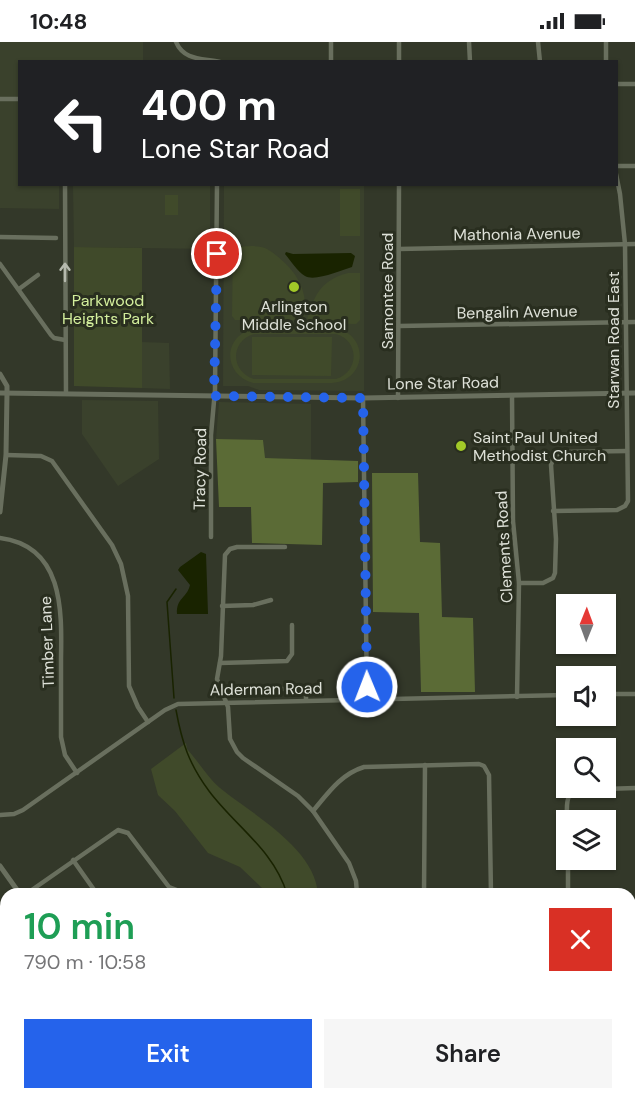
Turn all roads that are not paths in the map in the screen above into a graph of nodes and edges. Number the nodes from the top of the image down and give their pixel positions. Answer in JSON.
{"nodes":[{"id":1,"x":176,"y":42,"type":"edge"},
{"id":2,"x":331,"y":42,"type":"edge"},
{"id":3,"x":399,"y":42,"type":"edge"},
{"id":4,"x":469,"y":42,"type":"edge"},
{"id":5,"x":538,"y":42,"type":"edge"},
{"id":6,"x":606,"y":42,"type":"edge"},
{"id":7,"x":208,"y":60,"type":"edge"},
{"id":8,"x":331,"y":60,"type":"edge"},
{"id":9,"x":399,"y":60,"type":"edge"},
{"id":10,"x":470,"y":60,"type":"edge"},
{"id":11,"x":540,"y":60,"type":"edge"},
{"id":12,"x":606,"y":60,"type":"edge"},
{"id":13,"x":618,"y":84,"type":"edge"},
{"id":14,"x":635,"y":84,"type":"edge"},
{"id":15,"x":0,"y":99,"type":"edge"},
{"id":16,"x":18,"y":99,"type":"edge"},
{"id":17,"x":618,"y":166,"type":"edge"},
{"id":18,"x":635,"y":166,"type":"edge"},
{"id":19,"x":65,"y":186,"type":"edge"},
{"id":20,"x":217,"y":186,"type":"edge"},
{"id":21,"x":399,"y":186,"type":"edge"},
{"id":22,"x":618,"y":186,"type":"edge"},
{"id":23,"x":0,"y":237,"type":"edge"},
{"id":24,"x":56,"y":238,"type":"dead end"},
{"id":25,"x":625,"y":244,"type":"junction"},
{"id":26,"x":635,"y":244,"type":"edge"},
{"id":27,"x":399,"y":249,"type":"junction"},
{"id":28,"x":0,"y":264,"type":"edge"},
{"id":29,"x":38,"y":275,"type":"dead end"},
{"id":30,"x":19,"y":289,"type":"junction"},
{"id":31,"x":626,"y":322,"type":"junction"},
{"id":32,"x":635,"y":322,"type":"edge"},
{"id":33,"x":399,"y":326,"type":"junction"},
{"id":34,"x":65,"y":340,"type":"junction"},
{"id":35,"x":0,"y":374,"type":"edge"},
{"id":36,"x":0,"y":393,"type":"edge"},
{"id":37,"x":7,"y":393,"type":"junction"},
{"id":38,"x":66,"y":393,"type":"junction"},
{"id":39,"x":625,"y":393,"type":"junction"},
{"id":40,"x":635,"y":393,"type":"edge"},
{"id":41,"x":214,"y":396,"type":"junction"},
{"id":42,"x":512,"y":396,"type":"junction"},
{"id":43,"x":363,"y":398,"type":"junction"},
{"id":44,"x":398,"y":398,"type":"junction"},
{"id":45,"x":627,"y":451,"type":"junction"},
{"id":46,"x":6,"y":455,"type":"junction"},
{"id":47,"x":553,"y":511,"type":"junction"},
{"id":48,"x":0,"y":512,"type":"edge"},
{"id":49,"x":211,"y":537,"type":"dead end"},
{"id":50,"x":0,"y":538,"type":"edge"},
{"id":51,"x":285,"y":548,"type":"dead end"},
{"id":52,"x":519,"y":582,"type":"junction"},
{"id":53,"x":271,"y":600,"type":"dead end"},
{"id":54,"x":222,"y":606,"type":"junction"},
{"id":55,"x":292,"y":625,"type":"dead end"},
{"id":56,"x":220,"y":663,"type":"junction"},
{"id":57,"x":222,"y":691,"type":"junction"},
{"id":58,"x":635,"y":693,"type":"edge"},
{"id":59,"x":616,"y":694,"type":"edge"},
{"id":60,"x":556,"y":695,"type":"edge"},
{"id":61,"x":517,"y":697,"type":"junction"},
{"id":62,"x":367,"y":699,"type":"junction"},
{"id":63,"x":306,"y":700,"type":"junction"},
{"id":64,"x":226,"y":702,"type":"junction"},
{"id":65,"x":148,"y":722,"type":"junction"},
{"id":66,"x":425,"y":765,"type":"junction"},
{"id":67,"x":77,"y":773,"type":"junction"},
{"id":68,"x":635,"y":788,"type":"edge"},
{"id":69,"x":567,"y":810,"type":"edge"},
{"id":70,"x":313,"y":811,"type":"junction"},
{"id":71,"x":0,"y":814,"type":"edge"},
{"id":72,"x":73,"y":861,"type":"junction"},
{"id":73,"x":0,"y":866,"type":"edge"},
{"id":74,"x":568,"y":870,"type":"edge"},
{"id":75,"x":16,"y":888,"type":"edge"},
{"id":76,"x":35,"y":888,"type":"edge"},
{"id":77,"x":93,"y":888,"type":"edge"},
{"id":78,"x":172,"y":888,"type":"edge"},
{"id":79,"x":357,"y":888,"type":"edge"},
{"id":80,"x":424,"y":888,"type":"edge"},
{"id":81,"x":491,"y":888,"type":"edge"},
{"id":82,"x":568,"y":888,"type":"edge"}],
"edges":[{"from":1,"to":7,"type":"street"},
{"from":2,"to":8,"type":"street"},
{"from":3,"to":9,"type":"street"},
{"from":4,"to":10,"type":"street"},
{"from":5,"to":11,"type":"street"},
{"from":6,"to":12,"type":"street"},
{"from":13,"to":14,"type":"street"},
{"from":15,"to":16,"type":"street"},
{"from":17,"to":18,"type":"street"},
{"from":34,"to":19,"type":"street","one_way":true},
{"from":20,"to":41,"type":"street","name":"Tracy Road"},
{"from":21,"to":27,"type":"street","name":"Samontee Road"},
{"from":22,"to":25,"type":"street","name":"Starwan Road East"},
{"from":23,"to":24,"type":"street"},
{"from":25,"to":26,"type":"street","name":"Mathonia Avenue"},
{"from":25,"to":27,"type":"street","name":"Mathonia Avenue"},
{"from":25,"to":31,"type":"street","name":"Starwan Road East"},
{"from":27,"to":33,"type":"street","name":"Samontee Road"},
{"from":28,"to":30,"type":"street"},
{"from":29,"to":30,"type":"street"},
{"from":30,"to":34,"type":"street"},
{"from":31,"to":32,"type":"street","name":"Bengalin Avenue"},
{"from":31,"to":33,"type":"street","name":"Bengalin Avenue"},
{"from":31,"to":39,"type":"street","name":"Starwan Road East"},
{"from":33,"to":44,"type":"street","name":"Samontee Road"},
{"from":34,"to":38,"type":"street"},
{"from":35,"to":37,"type":"street"},
{"from":36,"to":37,"type":"street","name":"Lone Star Road"},
{"from":37,"to":38,"type":"street","name":"Lone Star Road"},
{"from":37,"to":46,"type":"street"},
{"from":38,"to":41,"type":"street","name":"Lone Star Road"},
{"from":39,"to":40,"type":"street","name":"Lone Star Road"},
{"from":39,"to":42,"type":"street","name":"Lone Star Road"},
{"from":39,"to":45,"type":"street","name":"Starwan Road East"},
{"from":41,"to":43,"type":"street","name":"Lone Star Road"},
{"from":41,"to":49,"type":"street","name":"Tracy Road"},
{"from":42,"to":44,"type":"street","name":"Lone Star Road"},
{"from":42,"to":52,"type":"street","name":"Clements Road"},
{"from":43,"to":44,"type":"street","name":"Lone Star Road"},
{"from":43,"to":62,"type":"street"},
{"from":45,"to":47,"type":"street","name":"Starwan Road East"},
{"from":45,"to":47,"type":"street"},
{"from":46,"to":48,"type":"street"},
{"from":46,"to":65,"type":"street"},
{"from":47,"to":52,"type":"street"},
{"from":50,"to":67,"type":"street","name":"Timber Lane"},
{"from":51,"to":54,"type":"street"},
{"from":52,"to":61,"type":"street","name":"Clements Road"},
{"from":53,"to":54,"type":"street"},
{"from":54,"to":56,"type":"street"},
{"from":55,"to":56,"type":"street"},
{"from":56,"to":57,"type":"street"},
{"from":57,"to":63,"type":"street"},
{"from":57,"to":64,"type":"street"},
{"from":58,"to":59,"type":"street"},
{"from":60,"to":61,"type":"street","name":"Alderman Road"},
{"from":61,"to":62,"type":"street","name":"Alderman Road"},
{"from":62,"to":63,"type":"street","name":"Alderman Road"},
{"from":63,"to":64,"type":"street","name":"Alderman Road"},
{"from":64,"to":65,"type":"street","name":"Alderman Road"},
{"from":64,"to":70,"type":"street"},
{"from":65,"to":67,"type":"street","name":"Alderman Road"},
{"from":66,"to":70,"type":"street"},
{"from":66,"to":80,"type":"street"},
{"from":66,"to":81,"type":"street"},
{"from":67,"to":71,"type":"street","name":"Alderman Road"},
{"from":68,"to":69,"type":"street"},
{"from":70,"to":79,"type":"street"},
{"from":72,"to":76,"type":"street"},
{"from":72,"to":77,"type":"street"},
{"from":72,"to":78,"type":"street"},
{"from":73,"to":75,"type":"street"},
{"from":74,"to":82,"type":"street"}]}
